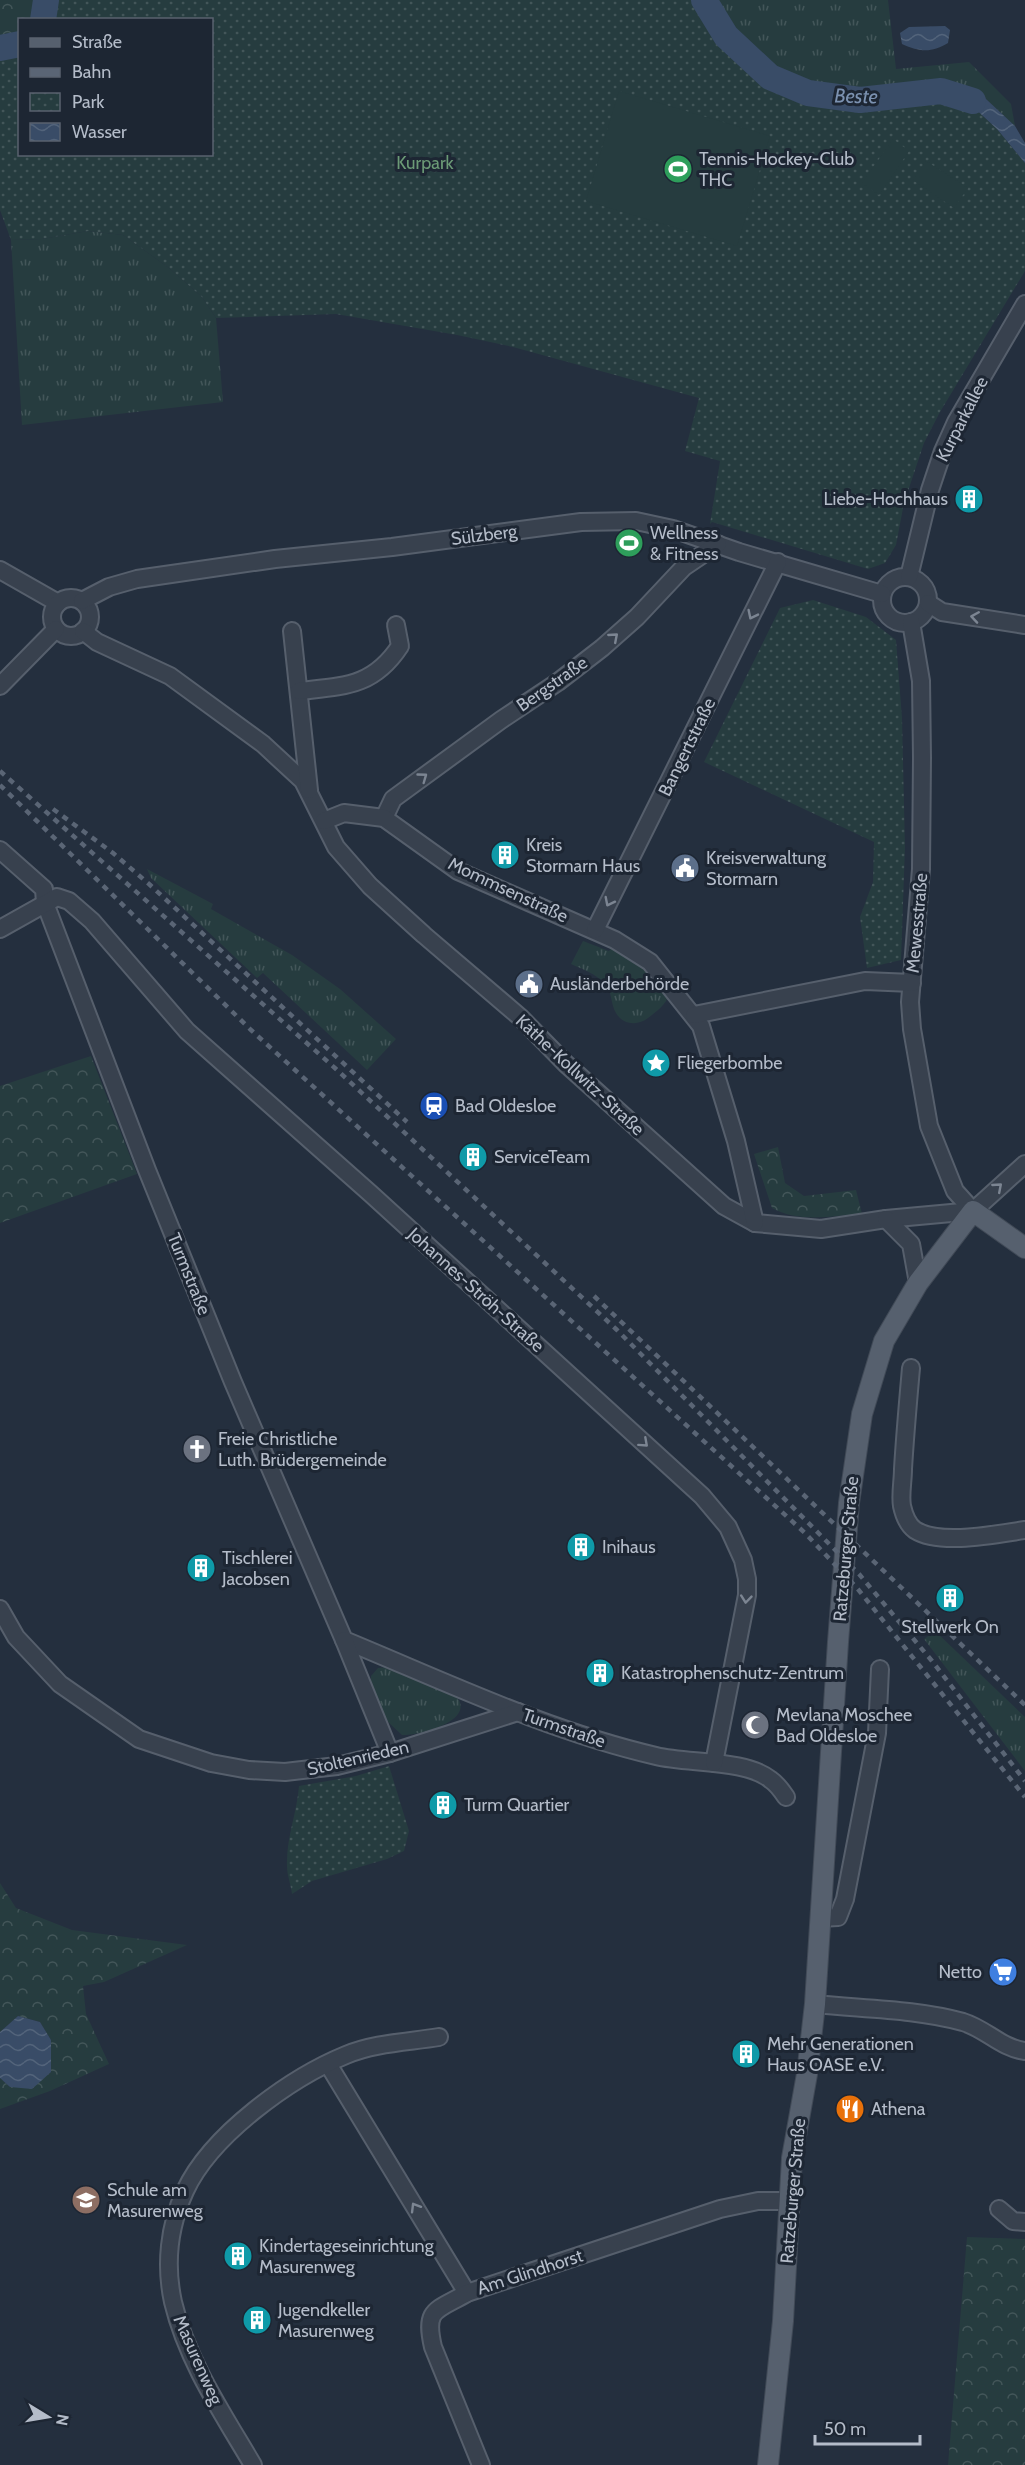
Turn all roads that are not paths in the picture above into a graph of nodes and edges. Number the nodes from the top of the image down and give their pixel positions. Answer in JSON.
{"nodes":[{"id":1,"x":1025,"y":304,"type":"edge"},
{"id":2,"x":718,"y":544,"type":"junction"},
{"id":3,"x":778,"y":562,"type":"junction"},
{"id":4,"x":0,"y":570,"type":"edge"},
{"id":5,"x":909,"y":577,"type":"junction"},
{"id":6,"x":882,"y":594,"type":"junction"},
{"id":7,"x":82,"y":601,"type":"junction"},
{"id":8,"x":58,"y":603,"type":"junction"},
{"id":9,"x":928,"y":603,"type":"junction"},
{"id":10,"x":911,"y":622,"type":"junction"},
{"id":11,"x":396,"y":625,"type":"dead end"},
{"id":12,"x":1025,"y":625,"type":"edge"},
{"id":13,"x":56,"y":629,"type":"junction"},
{"id":14,"x":292,"y":631,"type":"dead end"},
{"id":15,"x":83,"y":632,"type":"junction"},
{"id":16,"x":0,"y":686,"type":"edge"},
{"id":17,"x":299,"y":691,"type":"junction"},
{"id":18,"x":309,"y":790,"type":"junction"},
{"id":19,"x":384,"y":818,"type":"junction"},
{"id":20,"x":324,"y":821,"type":"junction"},
{"id":21,"x":0,"y":850,"type":"edge"},
{"id":22,"x":45,"y":903,"type":"junction"},
{"id":23,"x":0,"y":929,"type":"edge"},
{"id":24,"x":595,"y":930,"type":"junction"},
{"id":25,"x":912,"y":983,"type":"junction"},
{"id":26,"x":694,"y":1015,"type":"junction"},
{"id":27,"x":1025,"y":1164,"type":"edge"},
{"id":28,"x":973,"y":1211,"type":"junction"},
{"id":29,"x":886,"y":1219,"type":"junction"},
{"id":30,"x":755,"y":1223,"type":"junction"},
{"id":31,"x":1025,"y":1248,"type":"edge"},
{"id":32,"x":918,"y":1283,"type":"junction"},
{"id":33,"x":911,"y":1368,"type":"dead end"},
{"id":34,"x":1025,"y":1530,"type":"edge"},
{"id":35,"x":0,"y":1609,"type":"edge"},
{"id":36,"x":344,"y":1640,"type":"junction"},
{"id":37,"x":880,"y":1669,"type":"dead end"},
{"id":38,"x":518,"y":1712,"type":"junction"},
{"id":39,"x":390,"y":1753,"type":"junction"},
{"id":40,"x":714,"y":1763,"type":"junction"},
{"id":41,"x":786,"y":1797,"type":"dead end"},
{"id":42,"x":820,"y":1918,"type":"junction"},
{"id":43,"x":815,"y":2004,"type":"junction"},
{"id":44,"x":440,"y":2037,"type":"dead end"},
{"id":45,"x":1025,"y":2051,"type":"edge"},
{"id":46,"x":328,"y":2064,"type":"junction"},
{"id":47,"x":788,"y":2201,"type":"junction"},
{"id":48,"x":999,"y":2208,"type":"dead end"},
{"id":49,"x":1025,"y":2222,"type":"edge"},
{"id":50,"x":467,"y":2293,"type":"junction"},
{"id":51,"x":253,"y":2465,"type":"edge"},
{"id":52,"x":481,"y":2465,"type":"edge"},
{"id":53,"x":768,"y":2465,"type":"edge"}],
"edges":[{"from":1,"to":5,"type":"street","name":"Kurparkallee"},
{"from":2,"to":3,"type":"street","name":"Sülzberg"},
{"from":2,"to":7,"type":"street","name":"Sülzberg"},
{"from":19,"to":2,"type":"street","name":"Bergstraße","one_way":true},
{"from":3,"to":6,"type":"street","name":"Sülzberg"},
{"from":3,"to":24,"type":"street","name":"Bangertstraße","one_way":true},
{"from":4,"to":8,"type":"street"},
{"from":5,"to":6,"type":"street"},
{"from":5,"to":9,"type":"street"},
{"from":6,"to":10,"type":"street"},
{"from":7,"to":8,"type":"street","name":"Sülzberg"},
{"from":7,"to":15,"type":"street"},
{"from":8,"to":13,"type":"street"},
{"from":9,"to":10,"type":"street"},
{"from":12,"to":9,"type":"street","one_way":true},
{"from":10,"to":25,"type":"street","name":"Mewesstraße"},
{"from":11,"to":17,"type":"street"},
{"from":13,"to":15,"type":"street"},
{"from":13,"to":16,"type":"street"},
{"from":14,"to":17,"type":"street"},
{"from":15,"to":18,"type":"street"},
{"from":17,"to":18,"type":"street"},
{"from":18,"to":20,"type":"street"},
{"from":19,"to":20,"type":"street","name":"Mommsenstraße"},
{"from":19,"to":24,"type":"street","name":"Mommsenstraße"},
{"from":20,"to":30,"type":"street","name":"Käthe-Kollwitz-Straße"},
{"from":21,"to":22,"type":"street","name":"Turmstraße"},
{"from":22,"to":23,"type":"street"},
{"from":22,"to":36,"type":"street","name":"Turmstraße"},
{"from":22,"to":40,"type":"street","name":"Johannes-Ströh-Straße","one_way":true},
{"from":24,"to":26,"type":"street","name":"Mommsenstraße"},
{"from":25,"to":26,"type":"street"},
{"from":25,"to":28,"type":"street","name":"Mewesstraße"},
{"from":26,"to":30,"type":"street","name":"Mommsenstraße"},
{"from":28,"to":27,"type":"street","one_way":true},
{"from":28,"to":29,"type":"street","name":"Käthe-Kollwitz-Straße"},
{"from":28,"to":31,"type":"main road"},
{"from":28,"to":32,"type":"main road","name":"Ratzeburger Straße"},
{"from":29,"to":30,"type":"street","name":"Käthe-Kollwitz-Straße"},
{"from":29,"to":32,"type":"street"},
{"from":32,"to":42,"type":"main road","name":"Ratzeburger Straße"},
{"from":33,"to":34,"type":"street"},
{"from":35,"to":39,"type":"street","name":"Stoltenrieden"},
{"from":36,"to":38,"type":"street","name":"Turmstraße"},
{"from":36,"to":39,"type":"street","name":"Turmstraße"},
{"from":37,"to":42,"type":"street"},
{"from":38,"to":39,"type":"street","name":"Stoltenrieden"},
{"from":38,"to":40,"type":"street","name":"Turmstraße"},
{"from":40,"to":41,"type":"street","name":"Turmstraße"},
{"from":42,"to":43,"type":"main road","name":"Ratzeburger Straße"},
{"from":43,"to":45,"type":"street"},
{"from":43,"to":47,"type":"main road","name":"Ratzeburger Straße"},
{"from":44,"to":46,"type":"street","name":"Masurenweg"},
{"from":50,"to":46,"type":"street","one_way":true},
{"from":46,"to":51,"type":"street","name":"Masurenweg"},
{"from":47,"to":50,"type":"street","name":"Am Glindhorst"},
{"from":47,"to":53,"type":"main road","name":"Ratzeburger Straße"},
{"from":48,"to":49,"type":"street"},
{"from":50,"to":52,"type":"street","name":"Am Glindhorst"}]}
